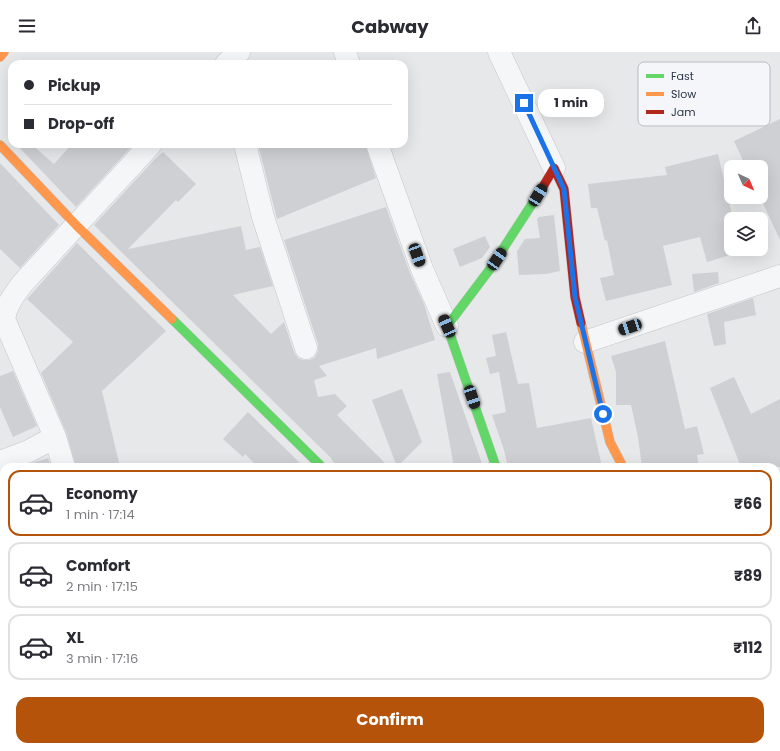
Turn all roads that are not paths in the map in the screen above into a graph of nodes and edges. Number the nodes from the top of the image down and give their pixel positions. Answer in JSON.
{"nodes":[{"id":1,"x":4,"y":52,"type":"edge"},
{"id":2,"x":499,"y":52,"type":"edge"},
{"id":3,"x":0,"y":57,"type":"edge"},
{"id":4,"x":0,"y":145,"type":"edge"},
{"id":5,"x":147,"y":148,"type":"edge"},
{"id":6,"x":246,"y":148,"type":"edge"},
{"id":7,"x":378,"y":148,"type":"edge"},
{"id":8,"x":554,"y":168,"type":"junction"},
{"id":9,"x":76,"y":225,"type":"junction"},
{"id":10,"x":780,"y":276,"type":"edge"},
{"id":11,"x":447,"y":326,"type":"junction"},
{"id":12,"x":585,"y":342,"type":"junction"},
{"id":13,"x":306,"y":348,"type":"dead end"},
{"id":14,"x":56,"y":437,"type":"junction"},
{"id":15,"x":0,"y":462,"type":"edge"},
{"id":16,"x":63,"y":463,"type":"edge"},
{"id":17,"x":318,"y":463,"type":"edge"},
{"id":18,"x":495,"y":463,"type":"edge"},
{"id":19,"x":622,"y":463,"type":"edge"}],
"edges":[{"from":1,"to":3,"type":"main road"},
{"from":2,"to":8,"type":"street"},
{"from":4,"to":9,"type":"main road"},
{"from":5,"to":9,"type":"street"},
{"from":6,"to":13,"type":"street"},
{"from":7,"to":11,"type":"street"},
{"from":8,"to":11,"type":"main road"},
{"from":8,"to":12,"type":"main road"},
{"from":9,"to":14,"type":"street"},
{"from":9,"to":17,"type":"main road"},
{"from":10,"to":12,"type":"street"},
{"from":11,"to":18,"type":"main road"},
{"from":12,"to":19,"type":"main road"},
{"from":14,"to":15,"type":"street"},
{"from":14,"to":16,"type":"street"}]}
